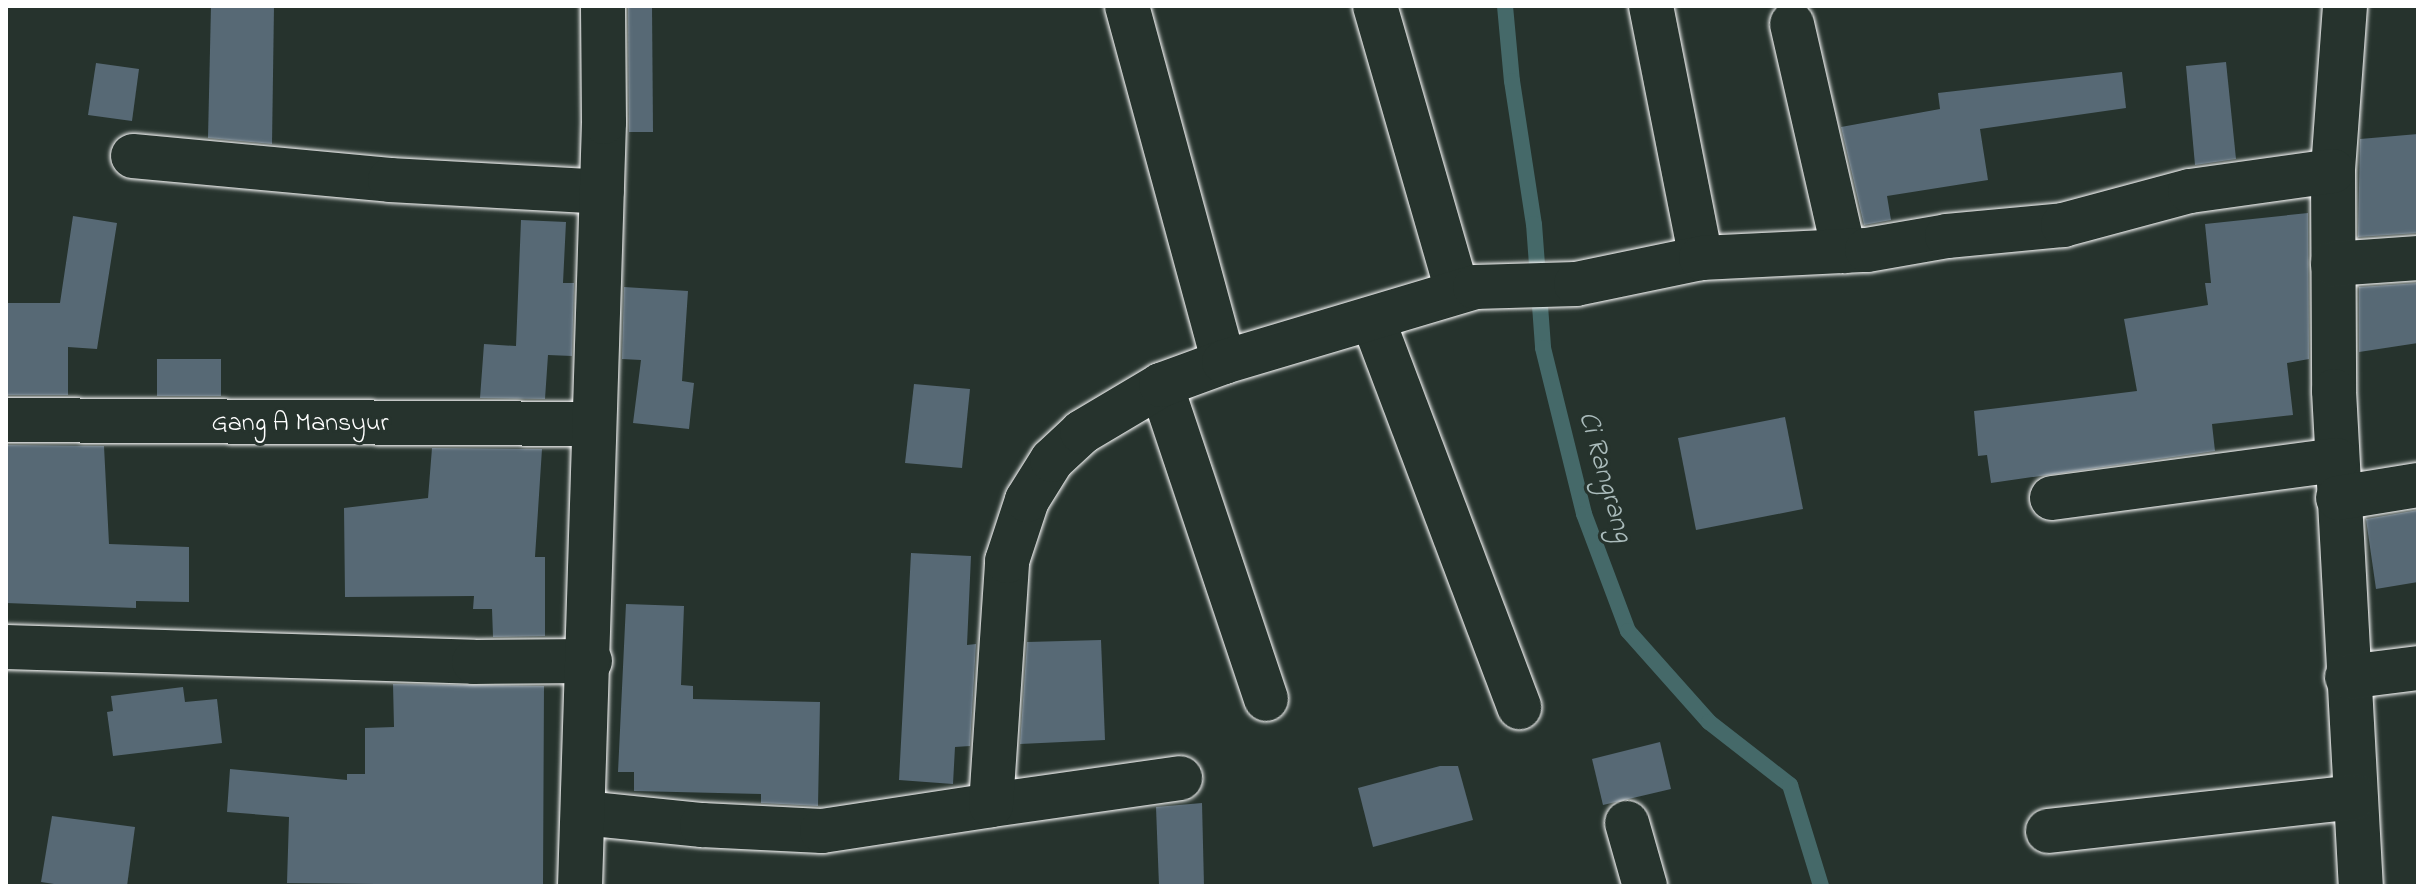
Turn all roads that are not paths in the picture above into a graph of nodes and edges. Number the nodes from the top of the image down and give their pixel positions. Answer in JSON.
{"nodes":[{"id":1,"x":603,"y":6,"type":"edge"},
{"id":2,"x":1127,"y":6,"type":"edge"},
{"id":3,"x":1375,"y":6,"type":"edge"},
{"id":4,"x":1651,"y":6,"type":"edge"},
{"id":5,"x":2345,"y":6,"type":"edge"},
{"id":6,"x":1792,"y":24,"type":"dead end"},
{"id":7,"x":133,"y":156,"type":"dead end"},
{"id":8,"x":2333,"y":171,"type":"junction"},
{"id":9,"x":602,"y":192,"type":"junction"},
{"id":10,"x":1844,"y":251,"type":"junction"},
{"id":11,"x":1701,"y":258,"type":"junction"},
{"id":12,"x":2418,"y":258,"type":"edge"},
{"id":13,"x":2333,"y":264,"type":"junction"},
{"id":14,"x":1457,"y":290,"type":"junction"},
{"id":15,"x":1373,"y":320,"type":"junction"},
{"id":16,"x":1224,"y":362,"type":"junction"},
{"id":17,"x":1148,"y":392,"type":"junction"},
{"id":18,"x":6,"y":420,"type":"edge"},
{"id":19,"x":594,"y":424,"type":"junction"},
{"id":20,"x":2337,"y":479,"type":"junction"},
{"id":21,"x":2418,"y":485,"type":"edge"},
{"id":22,"x":2052,"y":498,"type":"dead end"},
{"id":23,"x":6,"y":647,"type":"edge"},
{"id":24,"x":590,"y":661,"type":"junction"},
{"id":25,"x":2418,"y":668,"type":"edge"},
{"id":26,"x":2347,"y":677,"type":"junction"},
{"id":27,"x":1266,"y":699,"type":"dead end"},
{"id":28,"x":1519,"y":707,"type":"dead end"},
{"id":29,"x":1180,"y":778,"type":"dead end"},
{"id":30,"x":2355,"y":797,"type":"junction"},
{"id":31,"x":991,"y":805,"type":"junction"},
{"id":32,"x":583,"y":813,"type":"junction"},
{"id":33,"x":1627,"y":823,"type":"dead end"},
{"id":34,"x":2048,"y":831,"type":"dead end"},
{"id":35,"x":580,"y":886,"type":"edge"},
{"id":36,"x":1645,"y":886,"type":"edge"},
{"id":37,"x":2361,"y":886,"type":"edge"}],
"edges":[{"from":1,"to":9,"type":"street"},
{"from":2,"to":16,"type":"street"},
{"from":3,"to":14,"type":"street"},
{"from":4,"to":11,"type":"street"},
{"from":5,"to":8,"type":"street"},
{"from":6,"to":10,"type":"street"},
{"from":7,"to":9,"type":"street"},
{"from":8,"to":10,"type":"street"},
{"from":8,"to":13,"type":"street"},
{"from":9,"to":19,"type":"street"},
{"from":10,"to":11,"type":"street"},
{"from":11,"to":14,"type":"street"},
{"from":12,"to":13,"type":"street"},
{"from":13,"to":20,"type":"street"},
{"from":14,"to":15,"type":"street"},
{"from":15,"to":16,"type":"street"},
{"from":15,"to":28,"type":"street"},
{"from":16,"to":17,"type":"street"},
{"from":17,"to":27,"type":"street"},
{"from":17,"to":31,"type":"street"},
{"from":18,"to":19,"type":"street","name":"Gang A Mansyur"},
{"from":19,"to":24,"type":"street"},
{"from":20,"to":21,"type":"street"},
{"from":20,"to":22,"type":"street"},
{"from":20,"to":26,"type":"street"},
{"from":23,"to":24,"type":"street"},
{"from":24,"to":32,"type":"street"},
{"from":25,"to":26,"type":"street"},
{"from":26,"to":30,"type":"street"},
{"from":29,"to":31,"type":"street"},
{"from":30,"to":34,"type":"street"},
{"from":30,"to":37,"type":"street"},
{"from":31,"to":32,"type":"street"},
{"from":32,"to":35,"type":"street"},
{"from":33,"to":36,"type":"street"}]}
